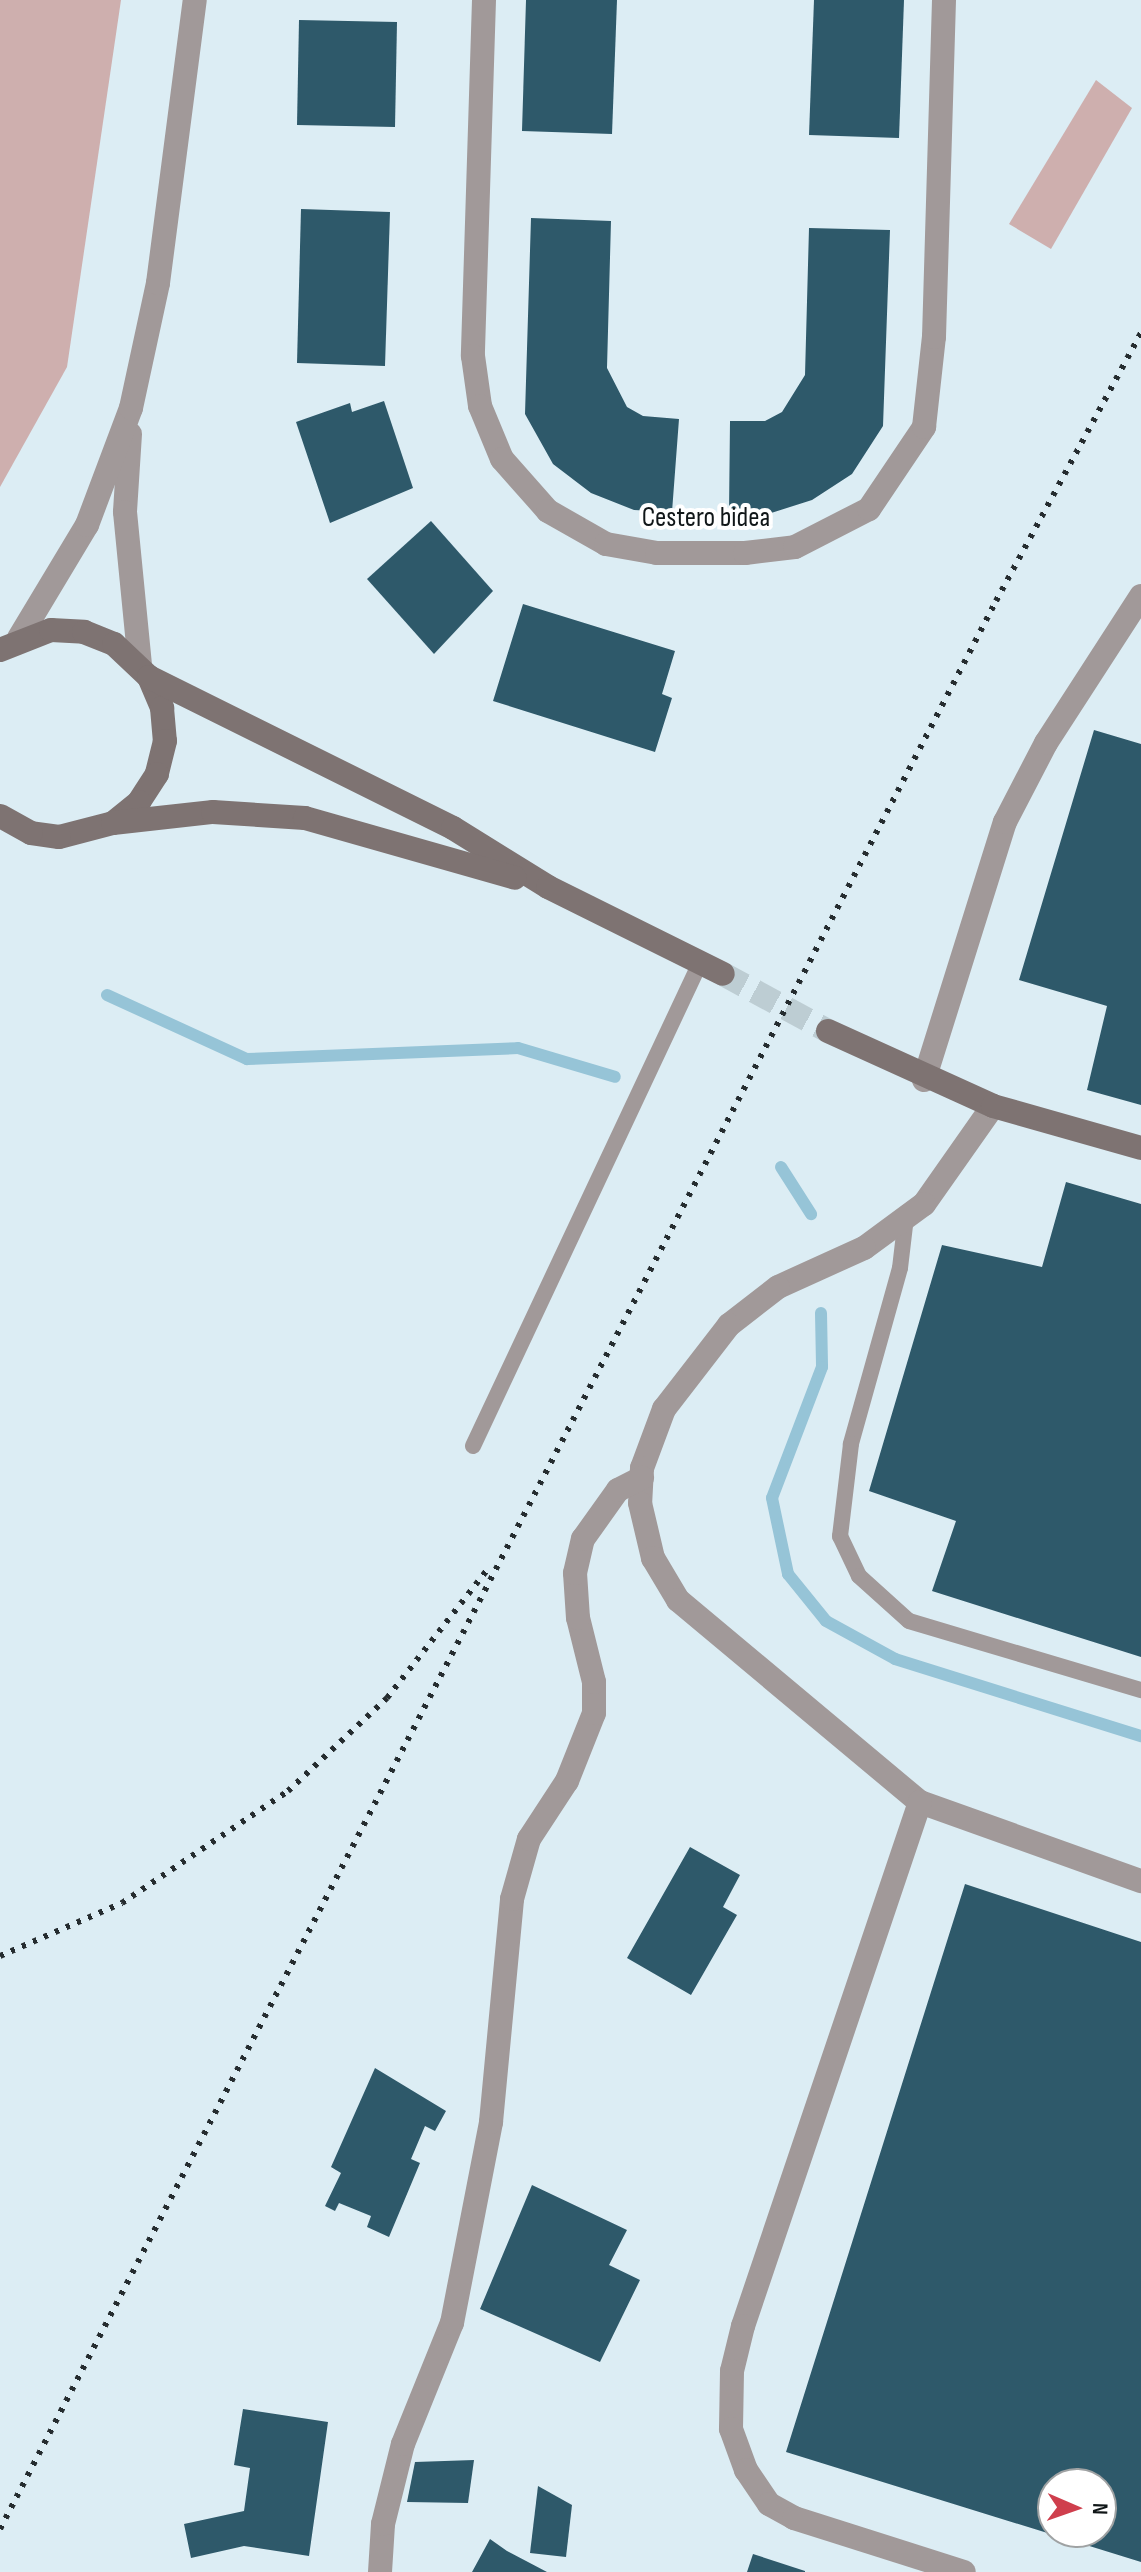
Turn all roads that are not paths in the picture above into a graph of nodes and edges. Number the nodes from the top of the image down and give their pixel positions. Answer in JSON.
{"nodes":[{"id":1,"x":195,"y":0,"type":"edge"},
{"id":2,"x":484,"y":0,"type":"edge"},
{"id":3,"x":944,"y":0,"type":"edge"},
{"id":4,"x":131,"y":408,"type":"junction"},
{"id":5,"x":1141,"y":596,"type":"edge"},
{"id":6,"x":10,"y":644,"type":"edge"},
{"id":7,"x":144,"y":671,"type":"junction"},
{"id":8,"x":0,"y":816,"type":"edge"},
{"id":9,"x":113,"y":823,"type":"junction"},
{"id":10,"x":548,"y":887,"type":"junction"},
{"id":11,"x":700,"y":963,"type":"junction"},
{"id":12,"x":723,"y":974,"type":"tunnel mouth"},
{"id":13,"x":828,"y":1031,"type":"tunnel mouth"},
{"id":14,"x":924,"y":1080,"type":"junction"},
{"id":15,"x":993,"y":1106,"type":"junction"},
{"id":16,"x":1141,"y":1148,"type":"edge"},
{"id":17,"x":906,"y":1217,"type":"junction"},
{"id":18,"x":473,"y":1446,"type":"dead end"},
{"id":19,"x":642,"y":1478,"type":"junction"},
{"id":20,"x":1141,"y":1690,"type":"edge"},
{"id":21,"x":920,"y":1802,"type":"junction"},
{"id":22,"x":1141,"y":1881,"type":"edge"},
{"id":23,"x":380,"y":2572,"type":"edge"},
{"id":24,"x":964,"y":2572,"type":"edge"}],
"edges":[{"from":1,"to":4,"type":"street"},
{"from":2,"to":3,"type":"street","name":"Cestero bidea"},
{"from":4,"to":6,"type":"street"},
{"from":4,"to":7,"type":"street"},
{"from":5,"to":14,"type":"street"},
{"from":6,"to":7,"type":"street"},
{"from":7,"to":9,"type":"street"},
{"from":7,"to":10,"type":"street"},
{"from":8,"to":9,"type":"street"},
{"from":9,"to":10,"type":"street"},
{"from":10,"to":11,"type":"street"},
{"from":11,"to":12,"type":"street"},
{"from":11,"to":18,"type":"lane"},
{"from":13,"to":14,"type":"street"},
{"from":14,"to":15,"type":"street"},
{"from":15,"to":16,"type":"street"},
{"from":15,"to":17,"type":"street"},
{"from":17,"to":19,"type":"street"},
{"from":17,"to":20,"type":"lane"},
{"from":19,"to":21,"type":"street"},
{"from":19,"to":23,"type":"street"},
{"from":21,"to":22,"type":"street"},
{"from":21,"to":24,"type":"street"}]}
